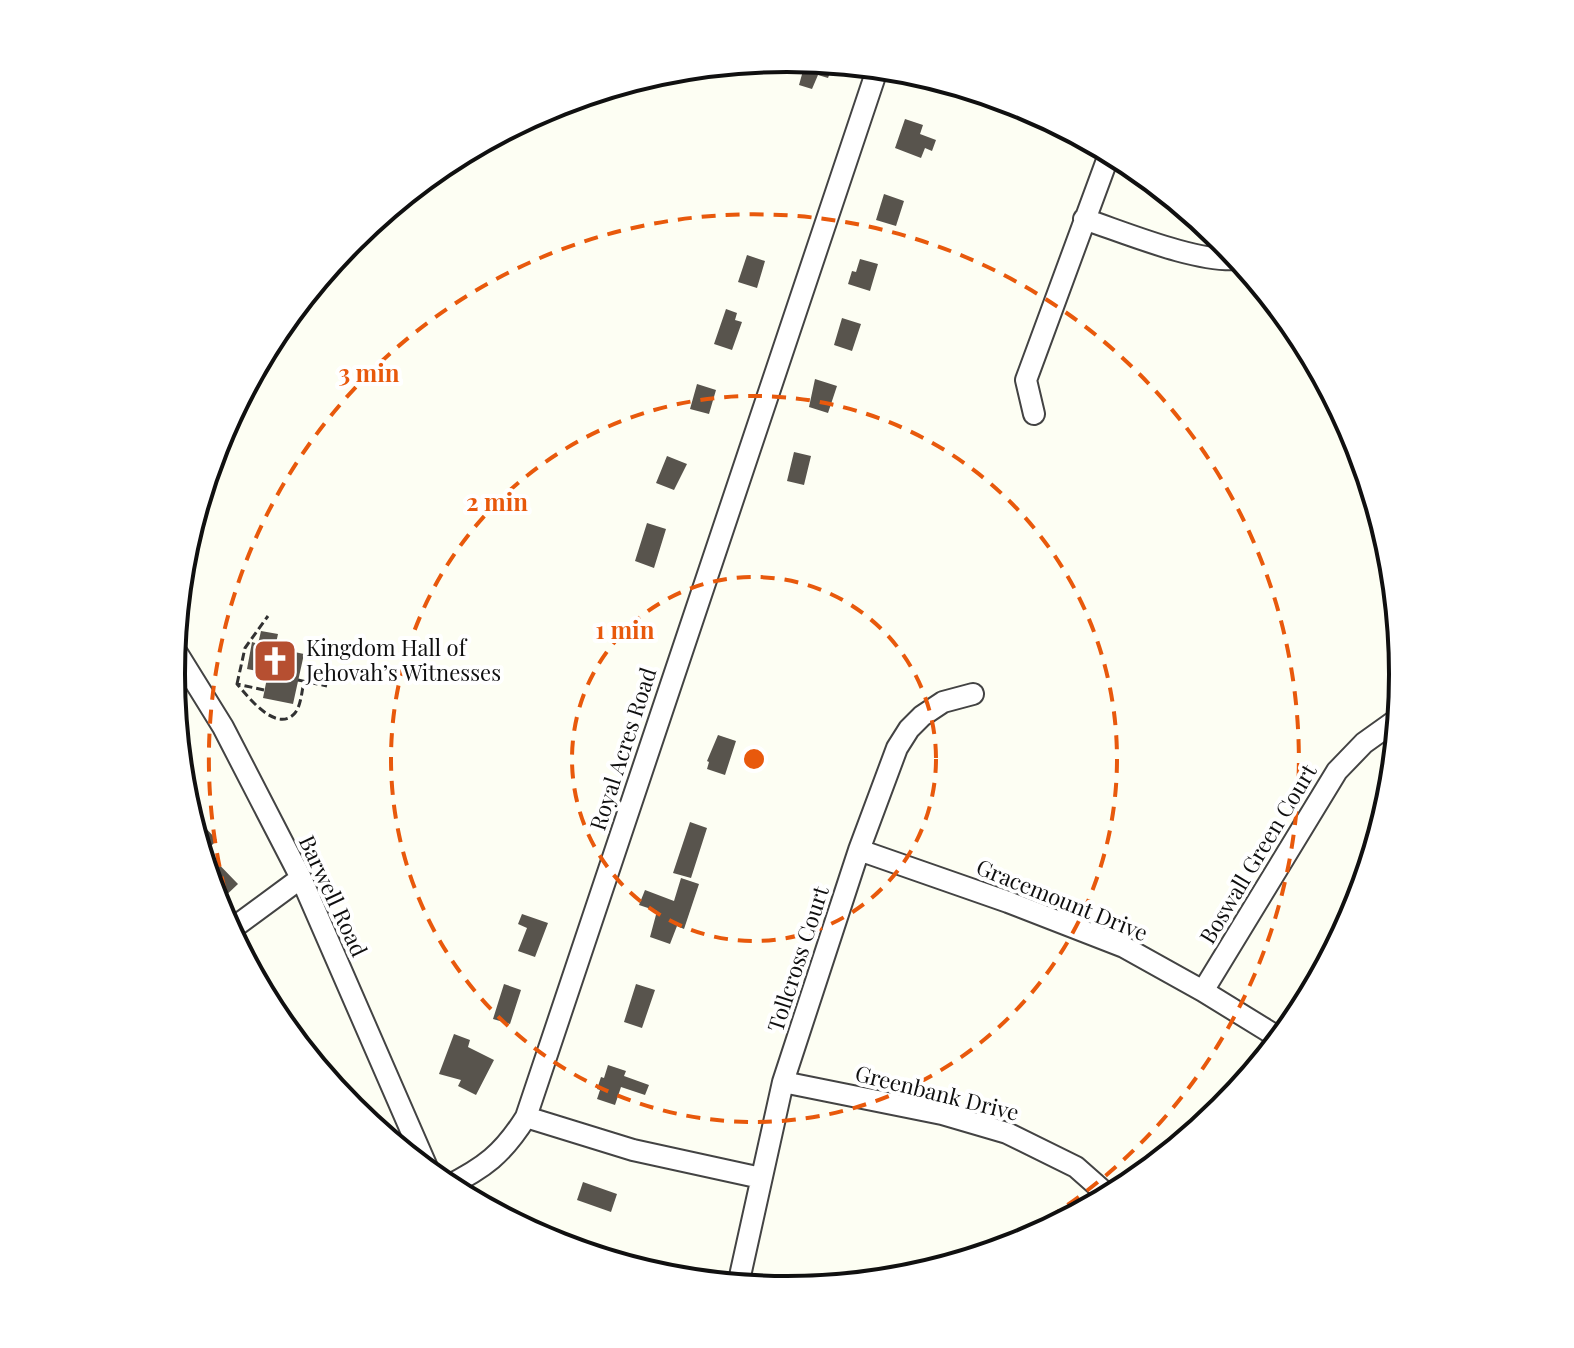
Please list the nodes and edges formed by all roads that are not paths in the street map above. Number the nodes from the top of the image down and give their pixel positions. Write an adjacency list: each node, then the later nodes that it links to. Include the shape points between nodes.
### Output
1 (874, 79): 15 (street, Royal Acres Road)
2 (1105, 164): 3 (street)
3 (1084, 219): 4 (street); 5 (street, via 1026,380)
4 (1223, 259)
5 (1034, 414)
6 (185, 666): 10 (street, Barwell Road)
7 (973, 694): 9 (street, Tollcross Court, via 943,702 909,729)
8 (1387, 727): 12 (street, Boswall Green Court, via 1337,771)
9 (859, 850): 12 (street, Gracemount Drive, via 1124,947); 14 (street, Tollcross Court)
10 (301, 878): 11 (street); 16 (street, Barwell Road)
11 (240, 923)
12 (1203, 991): 13 (street, Gracemount Drive)
13 (1270, 1032)
14 (783, 1082): 17 (street, Tollcross Court); 19 (street, Greenbank Drive, via 942,1114 1007,1133 1076,1167)
15 (526, 1117): 17 (street, via 633,1150); 18 (street, Royal Acres Road, via 491,1161)
16 (420, 1151)
17 (761, 1178): 20 (street, Tollcross Court)
18 (460, 1179)
19 (1100, 1188)
20 (740, 1274)

